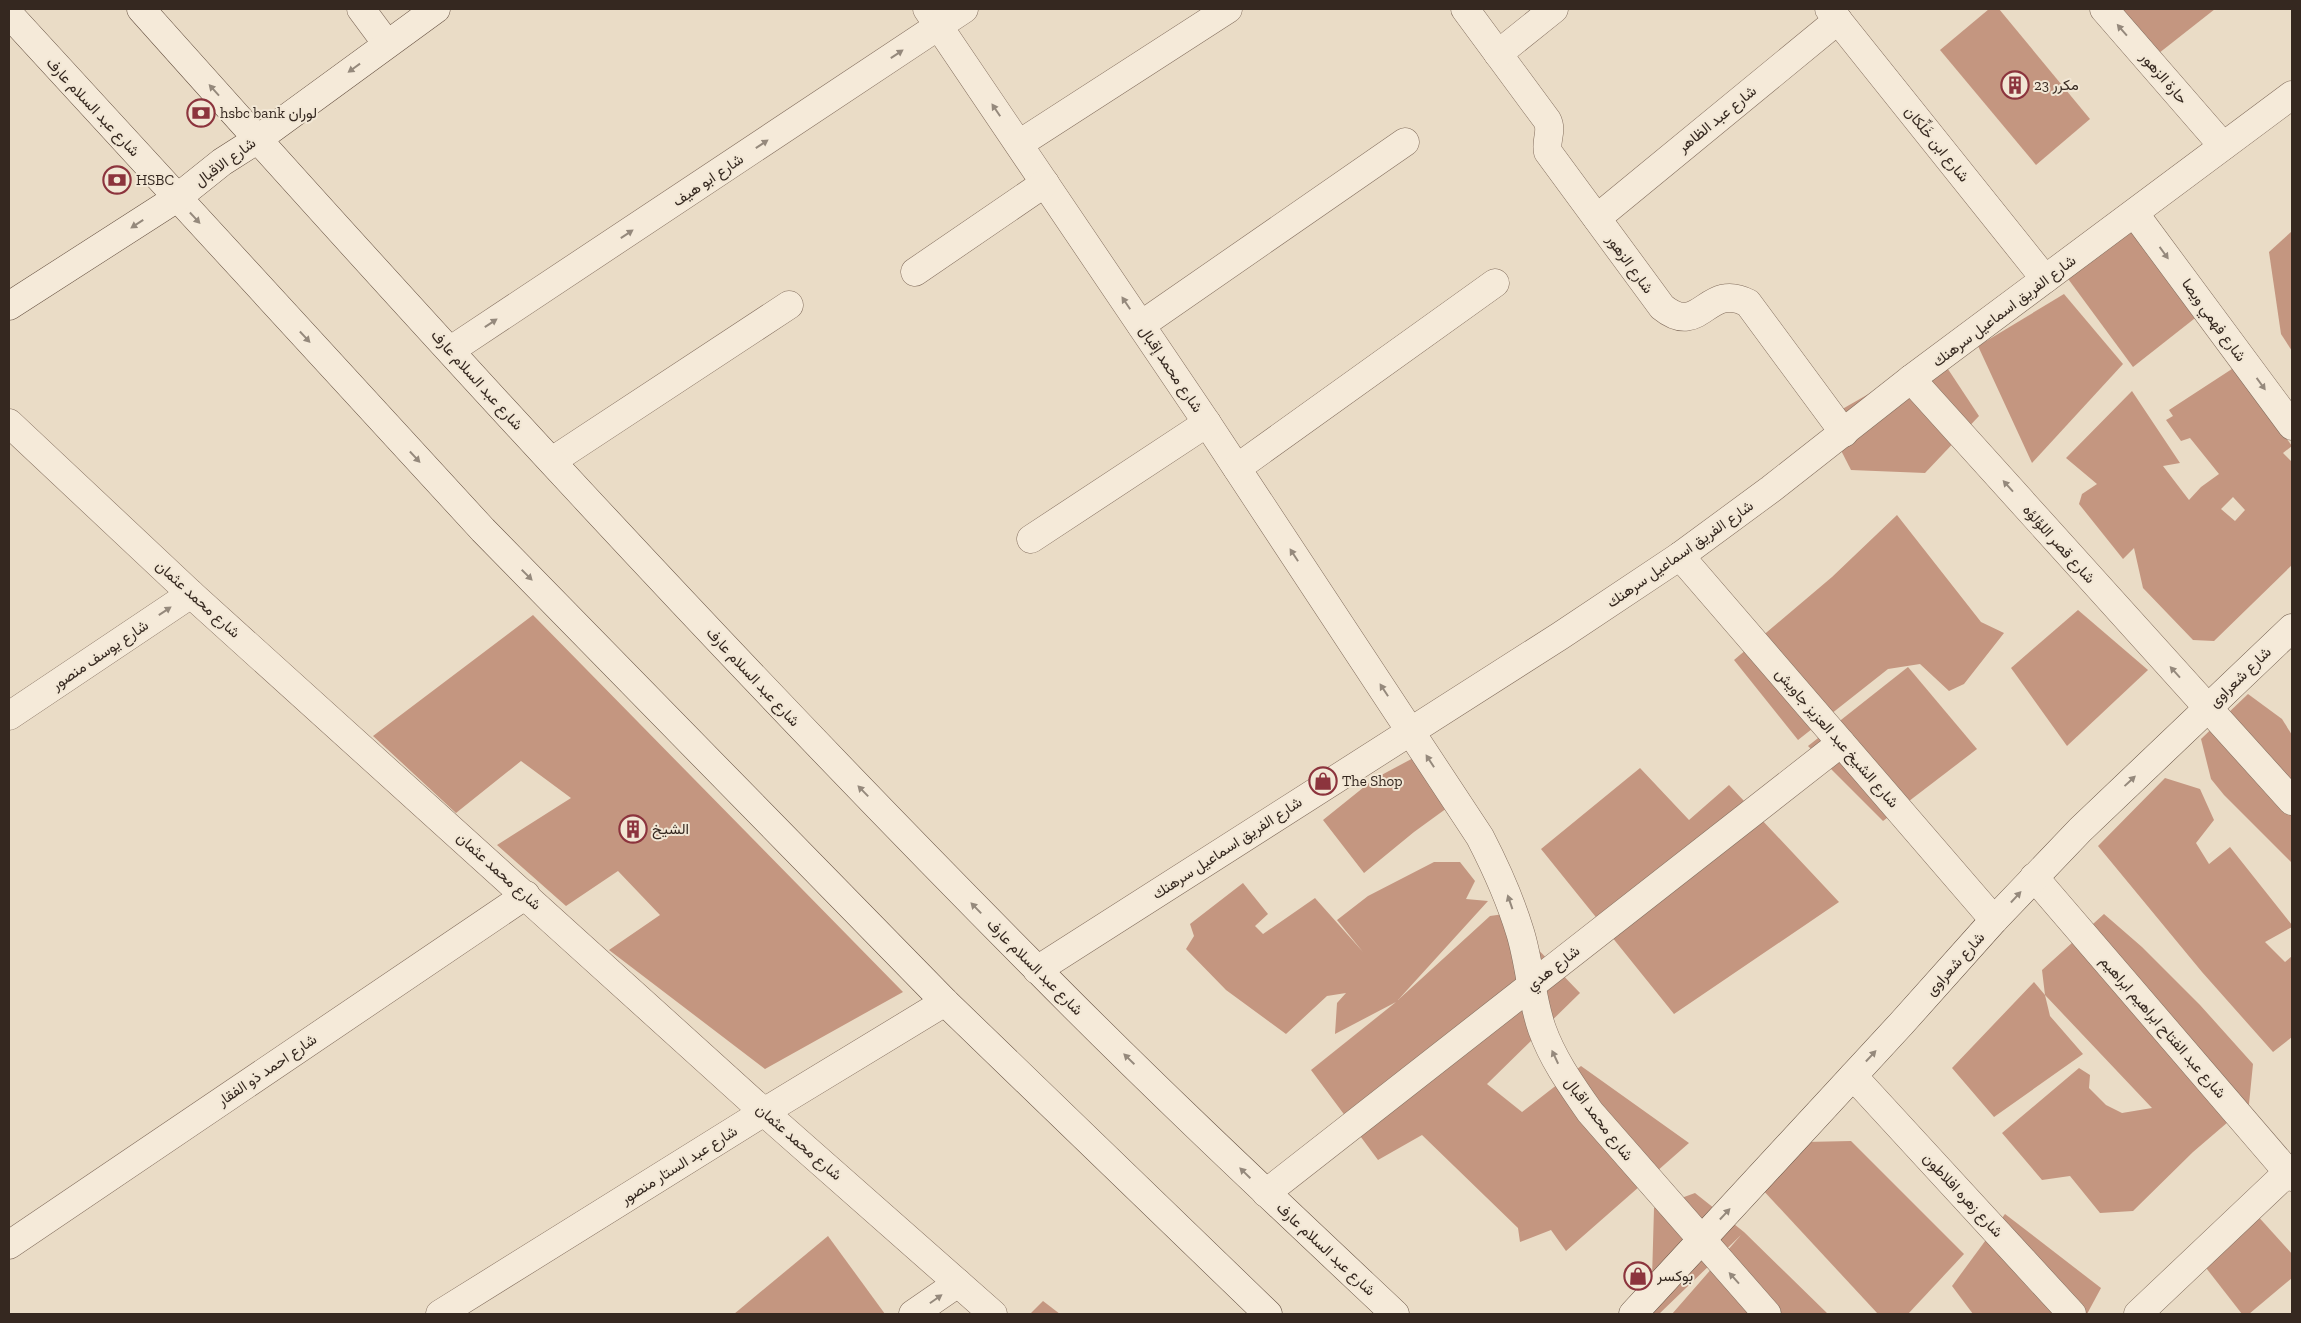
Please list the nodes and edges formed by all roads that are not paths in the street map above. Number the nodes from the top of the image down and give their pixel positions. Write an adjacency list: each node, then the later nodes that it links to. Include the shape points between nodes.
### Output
1 (142, 9): 15 (street, شارع عبد السلام عارف, one-way to 1)
2 (361, 9): 12 (street)
3 (436, 9): 12 (street, شارع الاقبال)
4 (964, 9): 11 (street, شارع ابو هيف)
5 (1228, 9): 17 (street)
6 (1466, 9): 13 (street, شارع الزهور)
7 (1554, 9): 13 (street)
8 (2104, 9): 18 (street, حارة الزهور, one-way to 8)
9 (9, 14): 20 (street, شارع عبد السلام عارف)
10 (1833, 14): 22 (street, شارع عبد الظاهر); 24 (street, شارع ابن خَلِّكان)
11 (933, 17): 17 (street, شارع محمد إقبال, one-way to 11); 29 (street, شارع ابو هيف, one-way to 11)
12 (387, 44): 15 (street, شارع الاقبال, one-way to 15)
13 (1498, 54): 22 (street, شارع الزهور, via 1547,120 1550,130 1548,152)
14 (2292, 95): 18 (street, شارع الفريق اسماعيل سرهنك)
15 (258, 139): 20 (street, شارع الاقبال, via 222,162); 29 (street, شارع عبد السلام عارف)
16 (1405, 142): 28 (street)
17 (1019, 144): 19 (street, شارع محمد إقبال)
18 (2223, 146): 21 (street, شارع الفريق اسماعيل سرهنك)
19 (1045, 183): 23 (street); 28 (street, شارع محمد إقبال, one-way to 19)
20 (177, 198): 27 (street, شارع الاقبال, one-way to 27); 51 (street, شارع عبد السلام عارف, one-way to 51, via 483,530)
21 (2135, 214): 24 (street, شارع الفريق اسماعيل سرهنك); 33 (street, شارع فهمي ويصا, one-way to 33)
22 (1597, 218): 34 (street, شارع الزهور, via 1669,313 1688,317 1729,296 1748,303)
23 (915, 272)
24 (2046, 279): 30 (street, شارع الفريق اسماعيل سرهنك)
25 (1495, 283): 36 (street)
26 (789, 305): 35 (street)
27 (9, 306)
28 (1141, 325): 32 (street, شارع محمد إقبال)
29 (451, 350): 35 (street, شارع عبد السلام عارف)
30 (1911, 380): 34 (street, شارع الفريق اسماعيل سرهنك); 41 (street, شارع قصر اللؤلؤه, one-way to 30)
31 (9, 423): 39 (street, شارع محمد عثمان)
32 (1207, 423): 36 (street, شارع محمد إقبال); 37 (street)
33 (2292, 426)
34 (1844, 433): 38 (street, شارع الفريق اسماعيل سرهنك)
35 (552, 461): 49 (street, شارع عبد السلام عارف, one-way to 35, via 797,724)
36 (1237, 468): 43 (street, شارع محمد إقبال, one-way to 36)
37 (1031, 539)
38 (1680, 556): 43 (street, شارع الفريق اسماعيل سرهنك); 44 (street, شارع الشيخ عبد العزيز جاويش)
39 (190, 594): 42 (street, شارع يوسف منصور, one-way to 39); 47 (street, شارع محمد عثمان)
40 (2292, 628): 41 (street, شارع شعراوى)
41 (2208, 708): 45 (street, شارع قصر اللؤلؤه); 46 (street, شارع شعراوى, one-way to 41, via 2106,803)
42 (9, 716)
43 (1411, 731): 49 (street, شارع الفريق اسماعيل سرهنك); 50 (street, شارع محمد اقبال, one-way to 43, via 1521,934 1504,884 1480,837)
44 (1841, 743): 48 (street, شارع الشيخ عبد العزيز جاويش); 50 (street, شارع هدي)
45 (2292, 801)
46 (2034, 877): 48 (street, شارع شعراوى, one-way to 46); 54 (street, شارع عبد الفتاح ابراهيم ابراهيم)
47 (526, 895): 53 (street, شارع محمد عثمان); 57 (street, شارع احمد ذو الفقار)
48 (1994, 920): 52 (street, شارع شعراوى, one-way to 48)
49 (1037, 970): 55 (street, شارع عبد السلام عارف, one-way to 49)
50 (1531, 985): 55 (street, شارع هدي); 56 (street, شارع محمد اقبال, one-way to 50, via 1590,1112 1565,1077 1542,1030)
51 (946, 1002): 53 (street, شارع عبد الستار منصور); 62 (street, شارع عبد السلام عارف)
52 (1853, 1076): 56 (street, شارع شعراوى, one-way to 52); 66 (street, شارع زهره افلاطون)
53 (764, 1112): 58 (street, شارع محمد عثمان); 59 (street, شارع عبد الستار منصور)
54 (2290, 1175): 67 (street)
55 (1266, 1193): 63 (street, شارع عبد السلام عارف)
56 (1700, 1241): 64 (street, شارع شعراوى); 65 (street, شارع محمد اقبال, one-way to 56)
57 (9, 1245)
58 (958, 1283): 60 (street, one-way to 58); 61 (street, شارع محمد عثمان)
59 (440, 1314)
60 (913, 1314)
61 (992, 1314)
62 (1268, 1314)
63 (1395, 1314)
64 (1633, 1314)
65 (1767, 1314)
66 (2072, 1314)
67 (2138, 1314)

